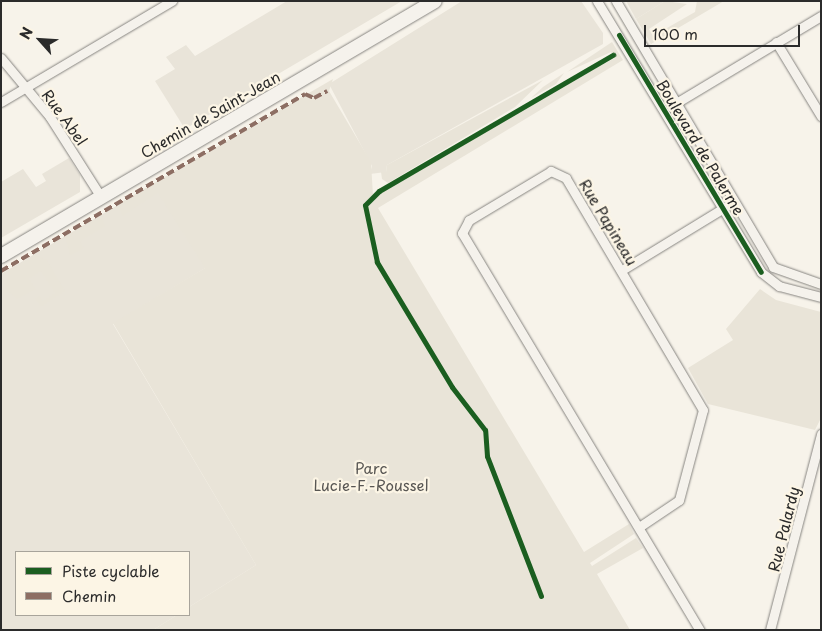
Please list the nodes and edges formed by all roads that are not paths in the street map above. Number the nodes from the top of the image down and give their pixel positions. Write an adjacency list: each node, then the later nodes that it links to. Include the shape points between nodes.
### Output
1 (172, 1): 8 (street)
2 (435, 1): 13 (main road, Chemin de Saint-Jean)
3 (597, 1): 11 (street, Boulevard de Palerme)
4 (616, 1): 10 (street, Boulevard de Palerme)
5 (821, 16): 6 (street)
6 (776, 42): 10 (street); 12 (street)
7 (1, 58): 8 (street, Rue Abel)
8 (26, 88): 9 (street); 13 (street, Rue Abel)
9 (1, 102)
10 (676, 103): 11 (street); 14 (street, Boulevard de Palerme)
11 (664, 110): 15 (street, Boulevard de Palerme)
12 (821, 116)
13 (101, 196): 16 (main road, Chemin de Saint-Jean)
14 (734, 202): 15 (street); 18 (street, Boulevard de Palerme, via 773,267)
15 (723, 209): 17 (street); 19 (street, Boulevard de Palerme, via 768,280)
16 (1, 256)
17 (622, 270): 21 (street, Rue Papineau, via 703,410 679,500); 21 (street, Rue Papineau, via 560,172 547,173 469,220 462,229)
18 (821, 284)
19 (821, 297)
20 (821, 434): 23 (street, Rue Palardy)
21 (639, 527): 22 (street, Rue Papineau)
22 (700, 630)
23 (770, 630)

